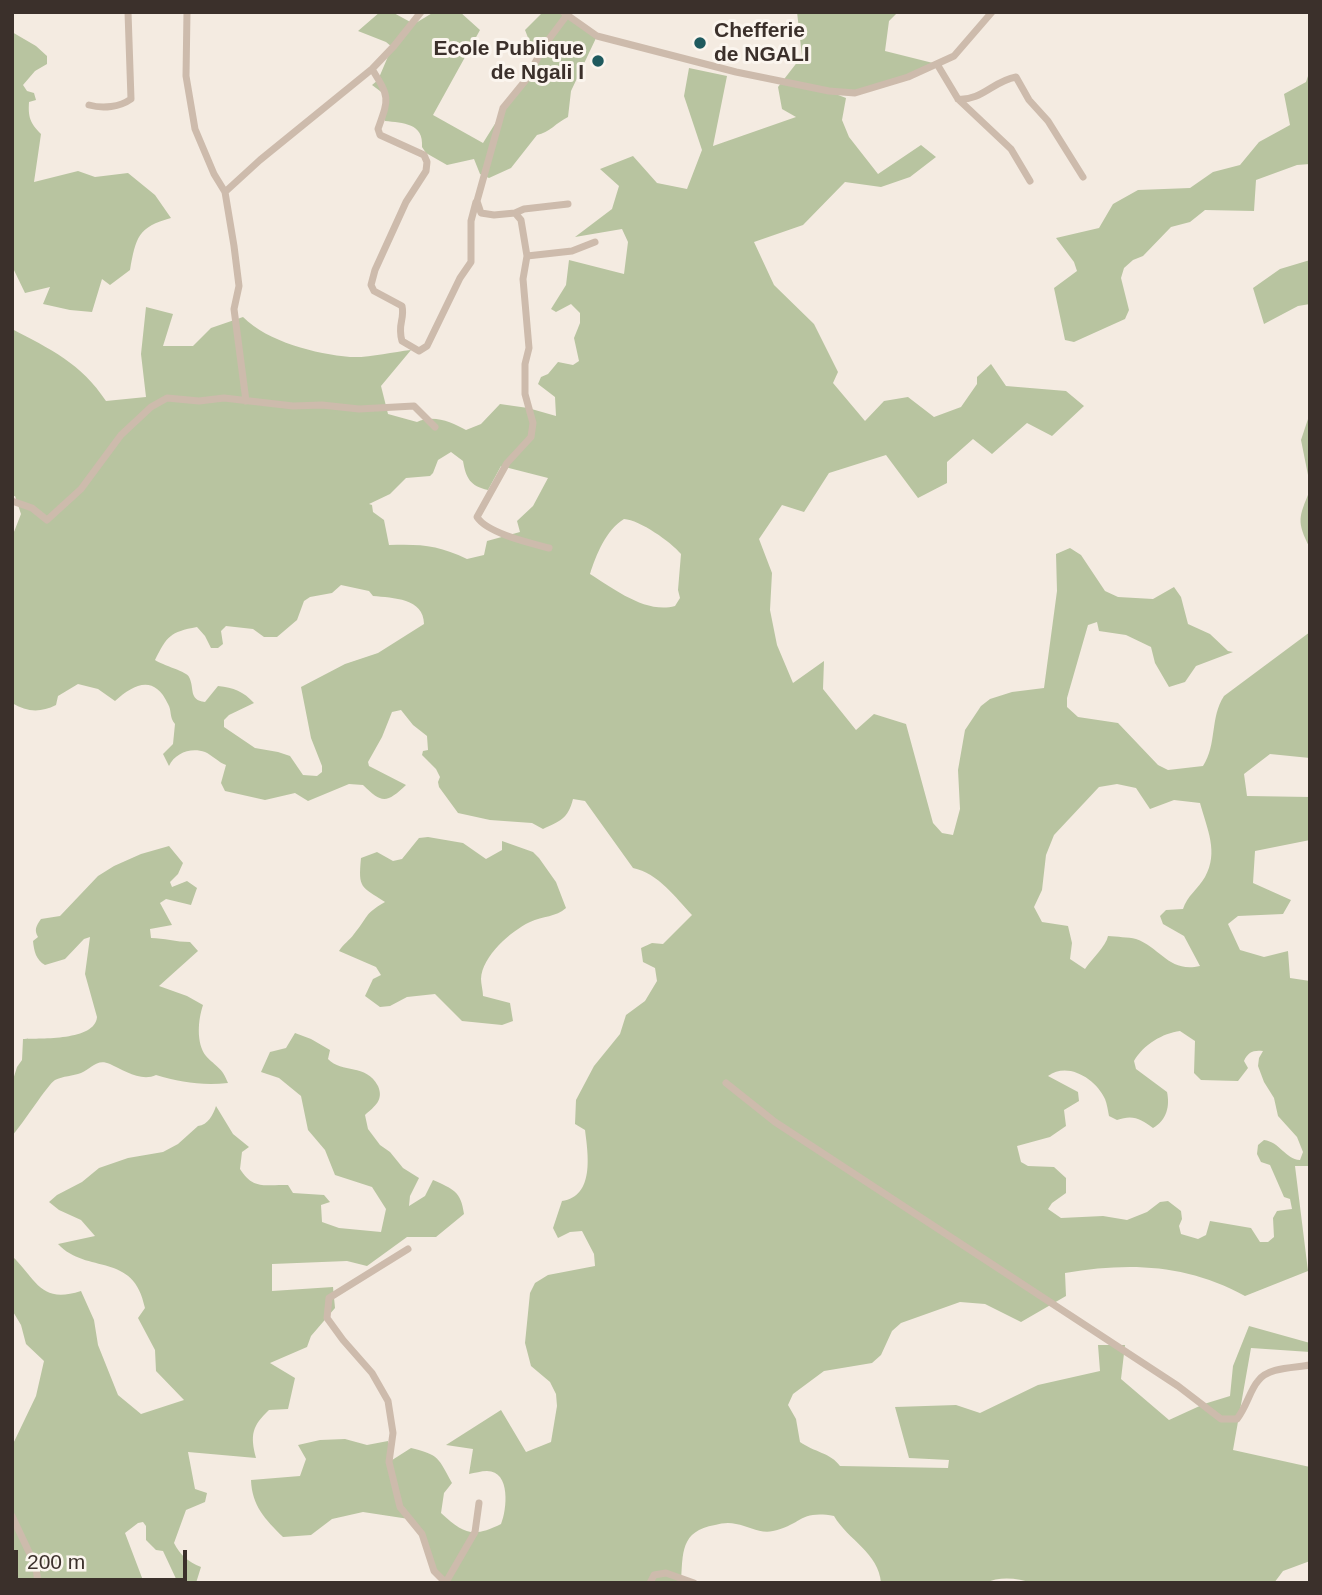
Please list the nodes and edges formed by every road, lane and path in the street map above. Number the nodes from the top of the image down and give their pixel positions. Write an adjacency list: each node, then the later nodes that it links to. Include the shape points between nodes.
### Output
1 (128, 12): 9 (street, via 131,99 99,108)
2 (187, 12): 12 (street, via 186,76 195,129)
3 (421, 12): 7 (street)
4 (992, 12): 6 (street, via 954,55)
5 (565, 14): 6 (street, via 597,36 829,91 855,93 908,78); 13 (street, via 503,108)
6 (937, 64): 8 (street)
7 (372, 69): 12 (street); 13 (street, via 388,102 377,130 380,135 424,155 428,162 374,270 371,285 402,306 398,328 402,341 419,351 427,346 471,261 471,221)
8 (958, 99): 10 (street, via 971,100 1016,77); 11 (street, via 1011,149)
9 (89, 105)
10 (1083, 177)
11 (1030, 181)
12 (225, 192): 18 (street, via 239,286 234,309)
13 (477, 201): 15 (street, via 481,213)
14 (568, 204): 15 (street)
15 (515, 213): 17 (street, via 521,220)
16 (595, 242): 17 (street, via 572,251)
17 (527, 257): 21 (street, via 523,279 529,348 525,394 533,423 531,437 507,463 477,517 519,540)
18 (246, 401): 19 (street, via 359,409 414,406); 20 (street, via 167,398 121,435 81,489 47,520 32,508)
19 (435, 427)
20 (12, 502)
21 (549, 548)
22 (726, 1083): 24 (street, via 775,1122 1221,1419 1237,1419 1258,1380 1271,1371)
23 (408, 1249): 27 (street, via 329,1298 327,1318 372,1373 388,1401 393,1433 389,1462 400,1507 422,1534 434,1571)
24 (1310, 1365)
25 (479, 1503): 27 (street, via 475,1532)
26 (12, 1516): 28 (street, via 36,1567)
27 (446, 1582)
28 (38, 1583)
29 (650, 1583): 30 (street, via 654,1575 666,1573)
30 (694, 1583)

